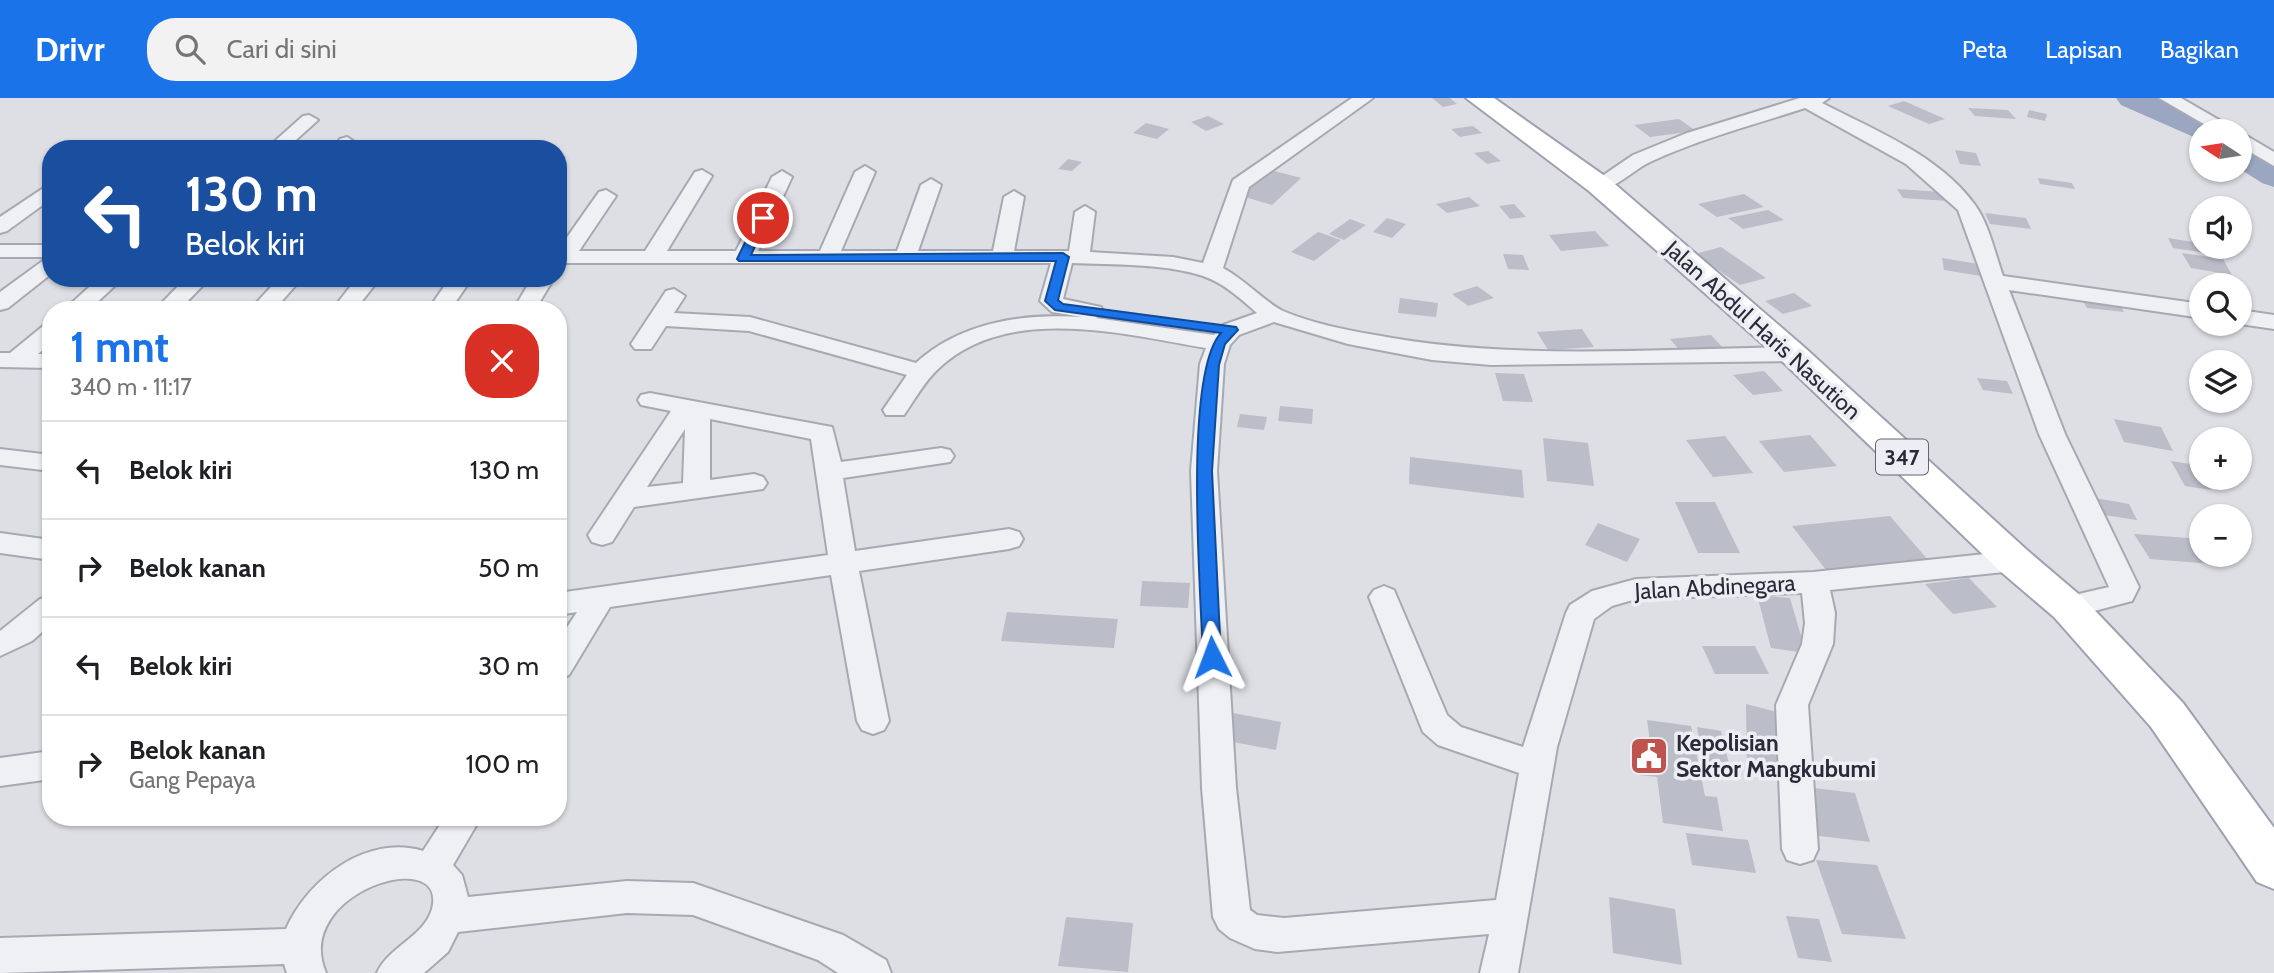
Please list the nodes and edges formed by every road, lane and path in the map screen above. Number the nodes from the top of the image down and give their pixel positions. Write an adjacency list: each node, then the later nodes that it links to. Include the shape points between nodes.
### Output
1 (1364, 98): 31 (street, via 1240,184)
2 (1478, 98): 13 (main road, Jalan Abdul Haris Nasution / 347)
3 (2168, 98): 5 (street)
4 (1813, 99): 13 (street, via 1694,137 1640,159); 32 (street, via 1950,187 1966,208)
5 (2207, 119)
6 (309, 120): 7 (street)
7 (286, 140)
8 (2252, 146): 9 (street)
9 (2274, 160)
10 (865, 172): 27 (street)
11 (702, 176): 24 (street)
12 (782, 177): 29 (street)
13 (1599, 184): 51 (main road, Jalan Abdul Haris Nasution / 347)
14 (931, 185): 28 (street)
15 (42, 196): 19 (street)
16 (606, 196): 20 (street)
17 (1014, 197): 25 (street)
18 (1085, 212): 26 (street)
19 (0, 227)
20 (567, 249)
21 (0, 251): 22 (street)
22 (42, 251)
23 (567, 257): 24 (street)
24 (652, 257): 29 (street)
25 (1002, 257): 26 (street); 28 (street)
26 (1071, 257): 31 (street, via 1173,263); 49 (street, via 1051,301 1060,307)
27 (827, 258): 28 (street); 29 (street)
28 (905, 258)
29 (743, 259)
30 (42, 270): 42 (street)
31 (1211, 271): 44 (street, via 1236,284)
32 (1995, 281): 43 (street); 75 (street, via 2052,434 2124,587 2122,594)
33 (102, 287): 38 (street)
34 (190, 287): 39 (street)
35 (283, 287): 40 (street)
36 (362, 287): 41 (street)
37 (674, 296): 45 (street)
38 (85, 301)
39 (176, 301)
40 (270, 301)
41 (351, 301)
42 (0, 303)
43 (2189, 309)
44 (1273, 316): 49 (street); 51 (street, via 1348,337 1432,353 1491,358)
45 (658, 319): 50 (street); 54 (street, via 750,324)
46 (2252, 319): 47 (street)
47 (2274, 322)
48 (42, 337): 52 (street)
49 (1225, 337): 54 (street, via 1077,324 999,327 954,344); 87 (street, via 1212,365 1204,471 1219,788 1232,917 1240,927 1260,934 1284,935)
50 (643, 344)
51 (1793, 354): 69 (main road, Jalan Abdul Haris Nasution / 347)
52 (8, 360): 53 (street)
53 (42, 361)
54 (923, 372): 57 (street)
55 (650, 400): 56 (street)
56 (692, 410): 61 (street, via 822,433); 63 (street); 64 (street)
57 (895, 410)
58 (941, 456): 61 (street)
59 (0, 457): 60 (street)
60 (42, 462)
61 (829, 472): 70 (street)
62 (754, 483): 63 (street)
63 (696, 490): 64 (street)
64 (626, 499): 65 (street)
65 (602, 535)
66 (1009, 539): 70 (street)
67 (0, 543): 68 (street)
68 (42, 549)
69 (2014, 561): 71 (street, Jalan Abdinegara); 75 (main road, Jalan Abdul Haris Nasution / 347)
70 (843, 563): 72 (street); 79 (street)
71 (1813, 582): 80 (street, Jalan Abdinegara, via 1636,589 1587,606 1556,692); 84 (street, via 1821,626 1792,705)
72 (603, 596): 74 (street); 78 (street)
73 (1384, 597): 80 (street, via 1434,723 1450,736)
74 (567, 602)
75 (2068, 607): 86 (main road, Jalan Abdul Haris Nasution / 347, via 2167,715)
76 (42, 615): 77 (street)
77 (0, 645)
78 (567, 653)
79 (873, 721)
80 (1537, 765): 87 (street, Jalan Abdinegara)
81 (42, 766): 82 (street)
82 (0, 772)
83 (458, 826): 85 (street)
84 (1800, 849)
85 (433, 866): 88 (street, via 446,878 452,895); 90 (street, via 390,862 353,877 321,902 306,924)
86 (2274, 867)
87 (1512, 915): 93 (street, Jalan Abdinegara)
88 (449, 916): 91 (street, via 438,937); 92 (street, via 627,897 694,899 830,947)
89 (0, 956): 90 (street)
90 (303, 959)
91 (396, 973)
92 (872, 973)
93 (1499, 973)

